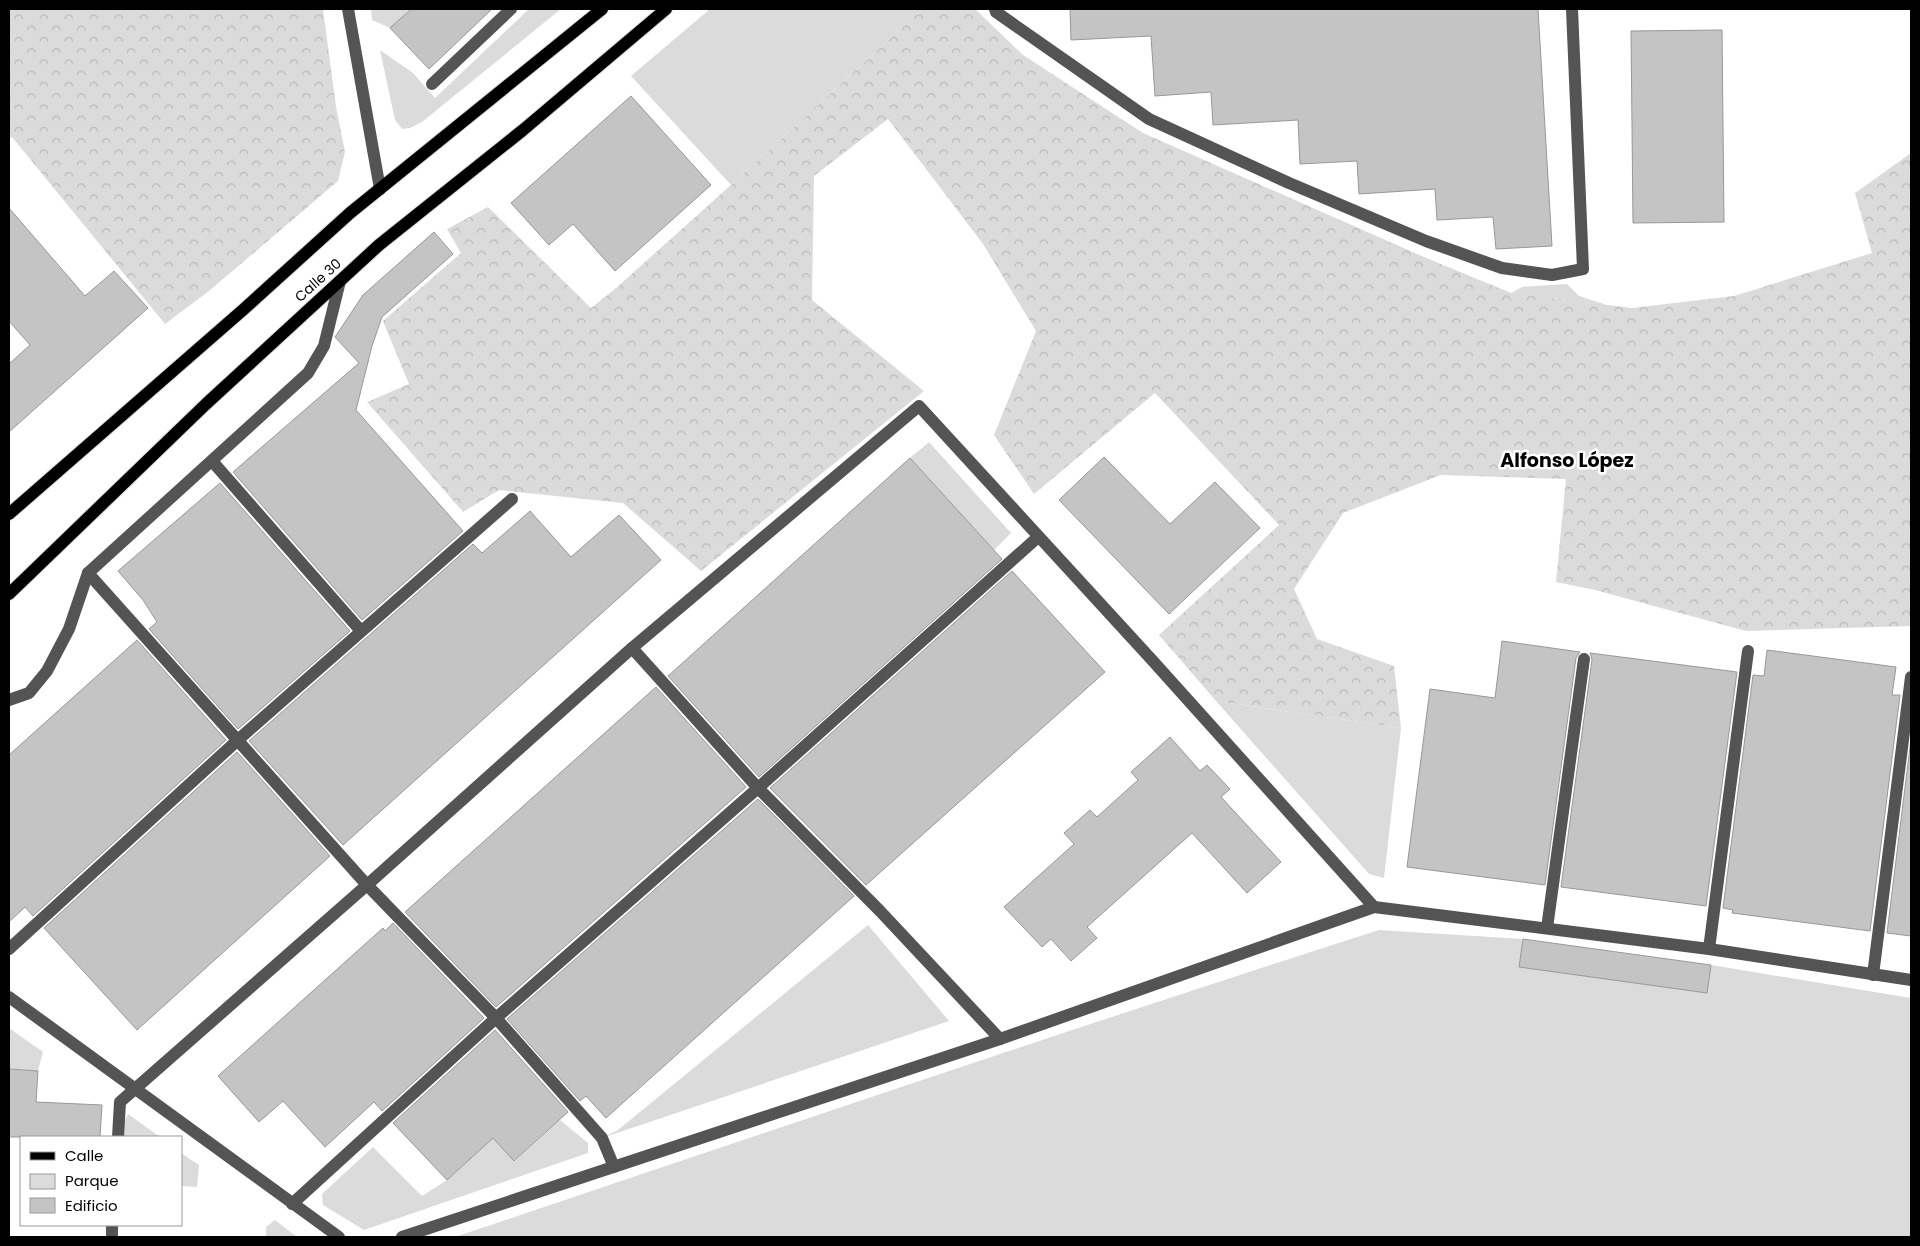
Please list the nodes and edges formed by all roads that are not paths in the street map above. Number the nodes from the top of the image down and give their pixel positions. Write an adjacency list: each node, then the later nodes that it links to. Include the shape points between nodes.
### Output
1 (348, 9): 8 (street)
2 (511, 9): 7 (street)
3 (602, 9): 8 (main road, Calle 30)
4 (666, 9): 9 (main road, Calle 30, via 523,130 379,245)
5 (995, 9): 6 (street, via 1149,119 1426,241 1502,268 1552,275 1583,269)
6 (1572, 9)
7 (432, 84)
8 (380, 189): 12 (main road, Calle 30)
9 (340, 281): 10 (street, via 324,346 308,373); 15 (main road, Calle 30, via 206,404)
10 (212, 461): 14 (street); 16 (street)
11 (512, 499): 16 (street)
12 (9, 514)
13 (1038, 537): 17 (street, via 919,406); 23 (street); 25 (street)
14 (88, 573): 21 (street, via 69,629 47,671 30,693); 22 (street)
15 (9, 594)
16 (361, 632): 22 (street)
17 (632, 648): 23 (street); 24 (street)
18 (1748, 651): 28 (street)
19 (1584, 659): 26 (street)
20 (1911, 677): 29 (street)
21 (9, 700)
22 (239, 739): 24 (street); 27 (street)
23 (758, 788): 32 (street); 33 (street)
24 (367, 885): 32 (street); 34 (street)
25 (1374, 907): 26 (street); 33 (street)
26 (1547, 928): 28 (street)
27 (9, 949)
28 (1710, 949): 29 (street)
29 (1872, 975): 30 (street)
30 (1911, 980)
31 (9, 997): 34 (street)
32 (496, 1018): 36 (street, via 602,1138); 37 (street)
33 (1000, 1038): 36 (street)
34 (135, 1088): 35 (street, via 120,1102); 37 (street)
35 (118, 1136)
36 (614, 1167): 39 (street)
37 (292, 1204): 38 (street)
38 (338, 1237)
39 (402, 1237)

